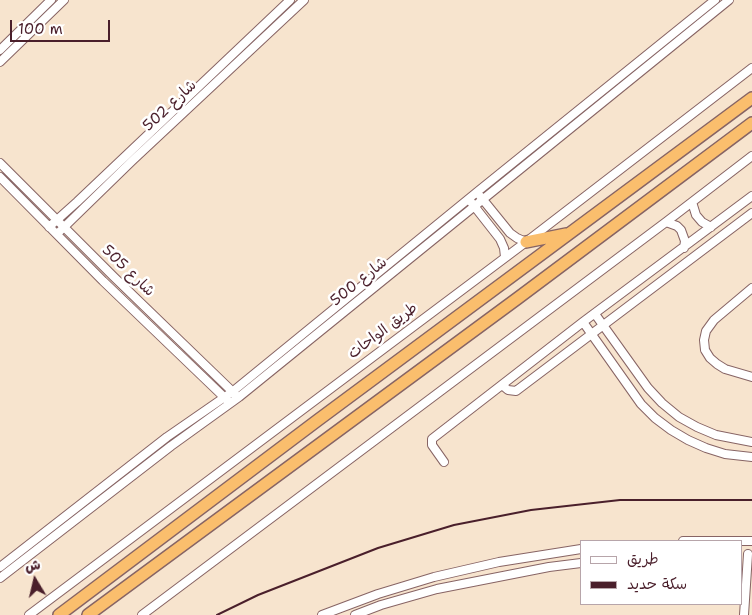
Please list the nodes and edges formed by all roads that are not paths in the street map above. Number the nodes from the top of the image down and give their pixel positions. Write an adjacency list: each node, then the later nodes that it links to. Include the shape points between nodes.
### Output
1 (52, 0): 10 (street)
2 (64, 0): 11 (street)
3 (304, 0): 7 (street, شارع 502)
4 (715, 0): 8 (street, شارع 500)
5 (729, 0): 9 (street, شارع 500)
6 (287, 3): 7 (street); 29 (street, شارع 502)
7 (291, 12): 33 (street, شارع 502)
8 (688, 22): 9 (street); 14 (street, شارع 500)
9 (693, 29): 15 (street, شارع 500)
10 (0, 50)
11 (0, 62)
12 (752, 68): 38 (street, طريق الواحات)
13 (752, 98): 34 (highway)
14 (588, 102): 15 (street); 17 (street, شارع 500)
15 (594, 109): 18 (street, شارع 500)
16 (752, 123): 60 (highway)
17 (549, 134): 18 (street); 22 (street, شارع 500)
18 (555, 141): 25 (street, شارع 500)
19 (752, 156): 26 (street)
20 (0, 163): 29 (street, شارع 505)
21 (0, 177): 32 (street, شارع 505)
22 (477, 192): 24 (street, شارع 500); 25 (street)
23 (752, 196): 31 (street)
24 (469, 199): 27 (street); 36 (street, شارع 500)
25 (483, 200): 27 (street, شارع 500); 38 (street, via 510,233)
26 (692, 202): 30 (street); 31 (street, via 696,215)
27 (474, 206): 37 (street, شارع 500); 40 (street, via 500,239)
28 (752, 213): 44 (street)
29 (56, 220): 32 (street, شارع 502); 33 (street, شارع 505)
30 (666, 222): 39 (street, via 681,230); 61 (street)
31 (711, 226): 39 (street)
32 (49, 227): 35 (street, شارع 505)
33 (64, 227): 35 (street, شارع 502); 48 (street, شارع 505)
34 (571, 233): 38 (highway); 59 (highway)
35 (57, 234): 49 (street, شارع 505)
36 (426, 235): 37 (street); 48 (street, شارع 500)
37 (431, 242): 48 (street, شارع 500)
38 (526, 242): 40 (street, طريق الواحات)
39 (684, 248): 42 (street)
40 (505, 257): 58 (street, طريق الواحات)
41 (752, 288): 46 (street, via 714,320 704,340 705,350 717,364)
42 (595, 314): 43 (street); 44 (street)
43 (583, 322): 45 (street); 47 (street)
44 (603, 324): 45 (street); 50 (street, via 662,404 697,427 716,435)
45 (591, 333): 47 (street, via 516,391); 51 (street, via 641,404 655,418 706,448)
46 (752, 377)
47 (502, 385): 52 (street, via 432,439 432,445)
48 (236, 395): 49 (street, شارع 500)
49 (228, 401): 56 (street, شارع 500, via 167,437); 57 (street, شارع 500)
50 (752, 442)
51 (752, 457)
52 (444, 462)
53 (580, 549): 62 (street, via 499,562 434,577)
54 (747, 554): 66 (street)
55 (580, 563): 63 (street, via 437,589)
56 (0, 567)
57 (0, 578)
58 (29, 615)
59 (59, 615)
60 (88, 615)
61 (142, 615)
62 (322, 615)
63 (355, 615)
64 (735, 615): 65 (street)
65 (740, 615)
66 (744, 615)

